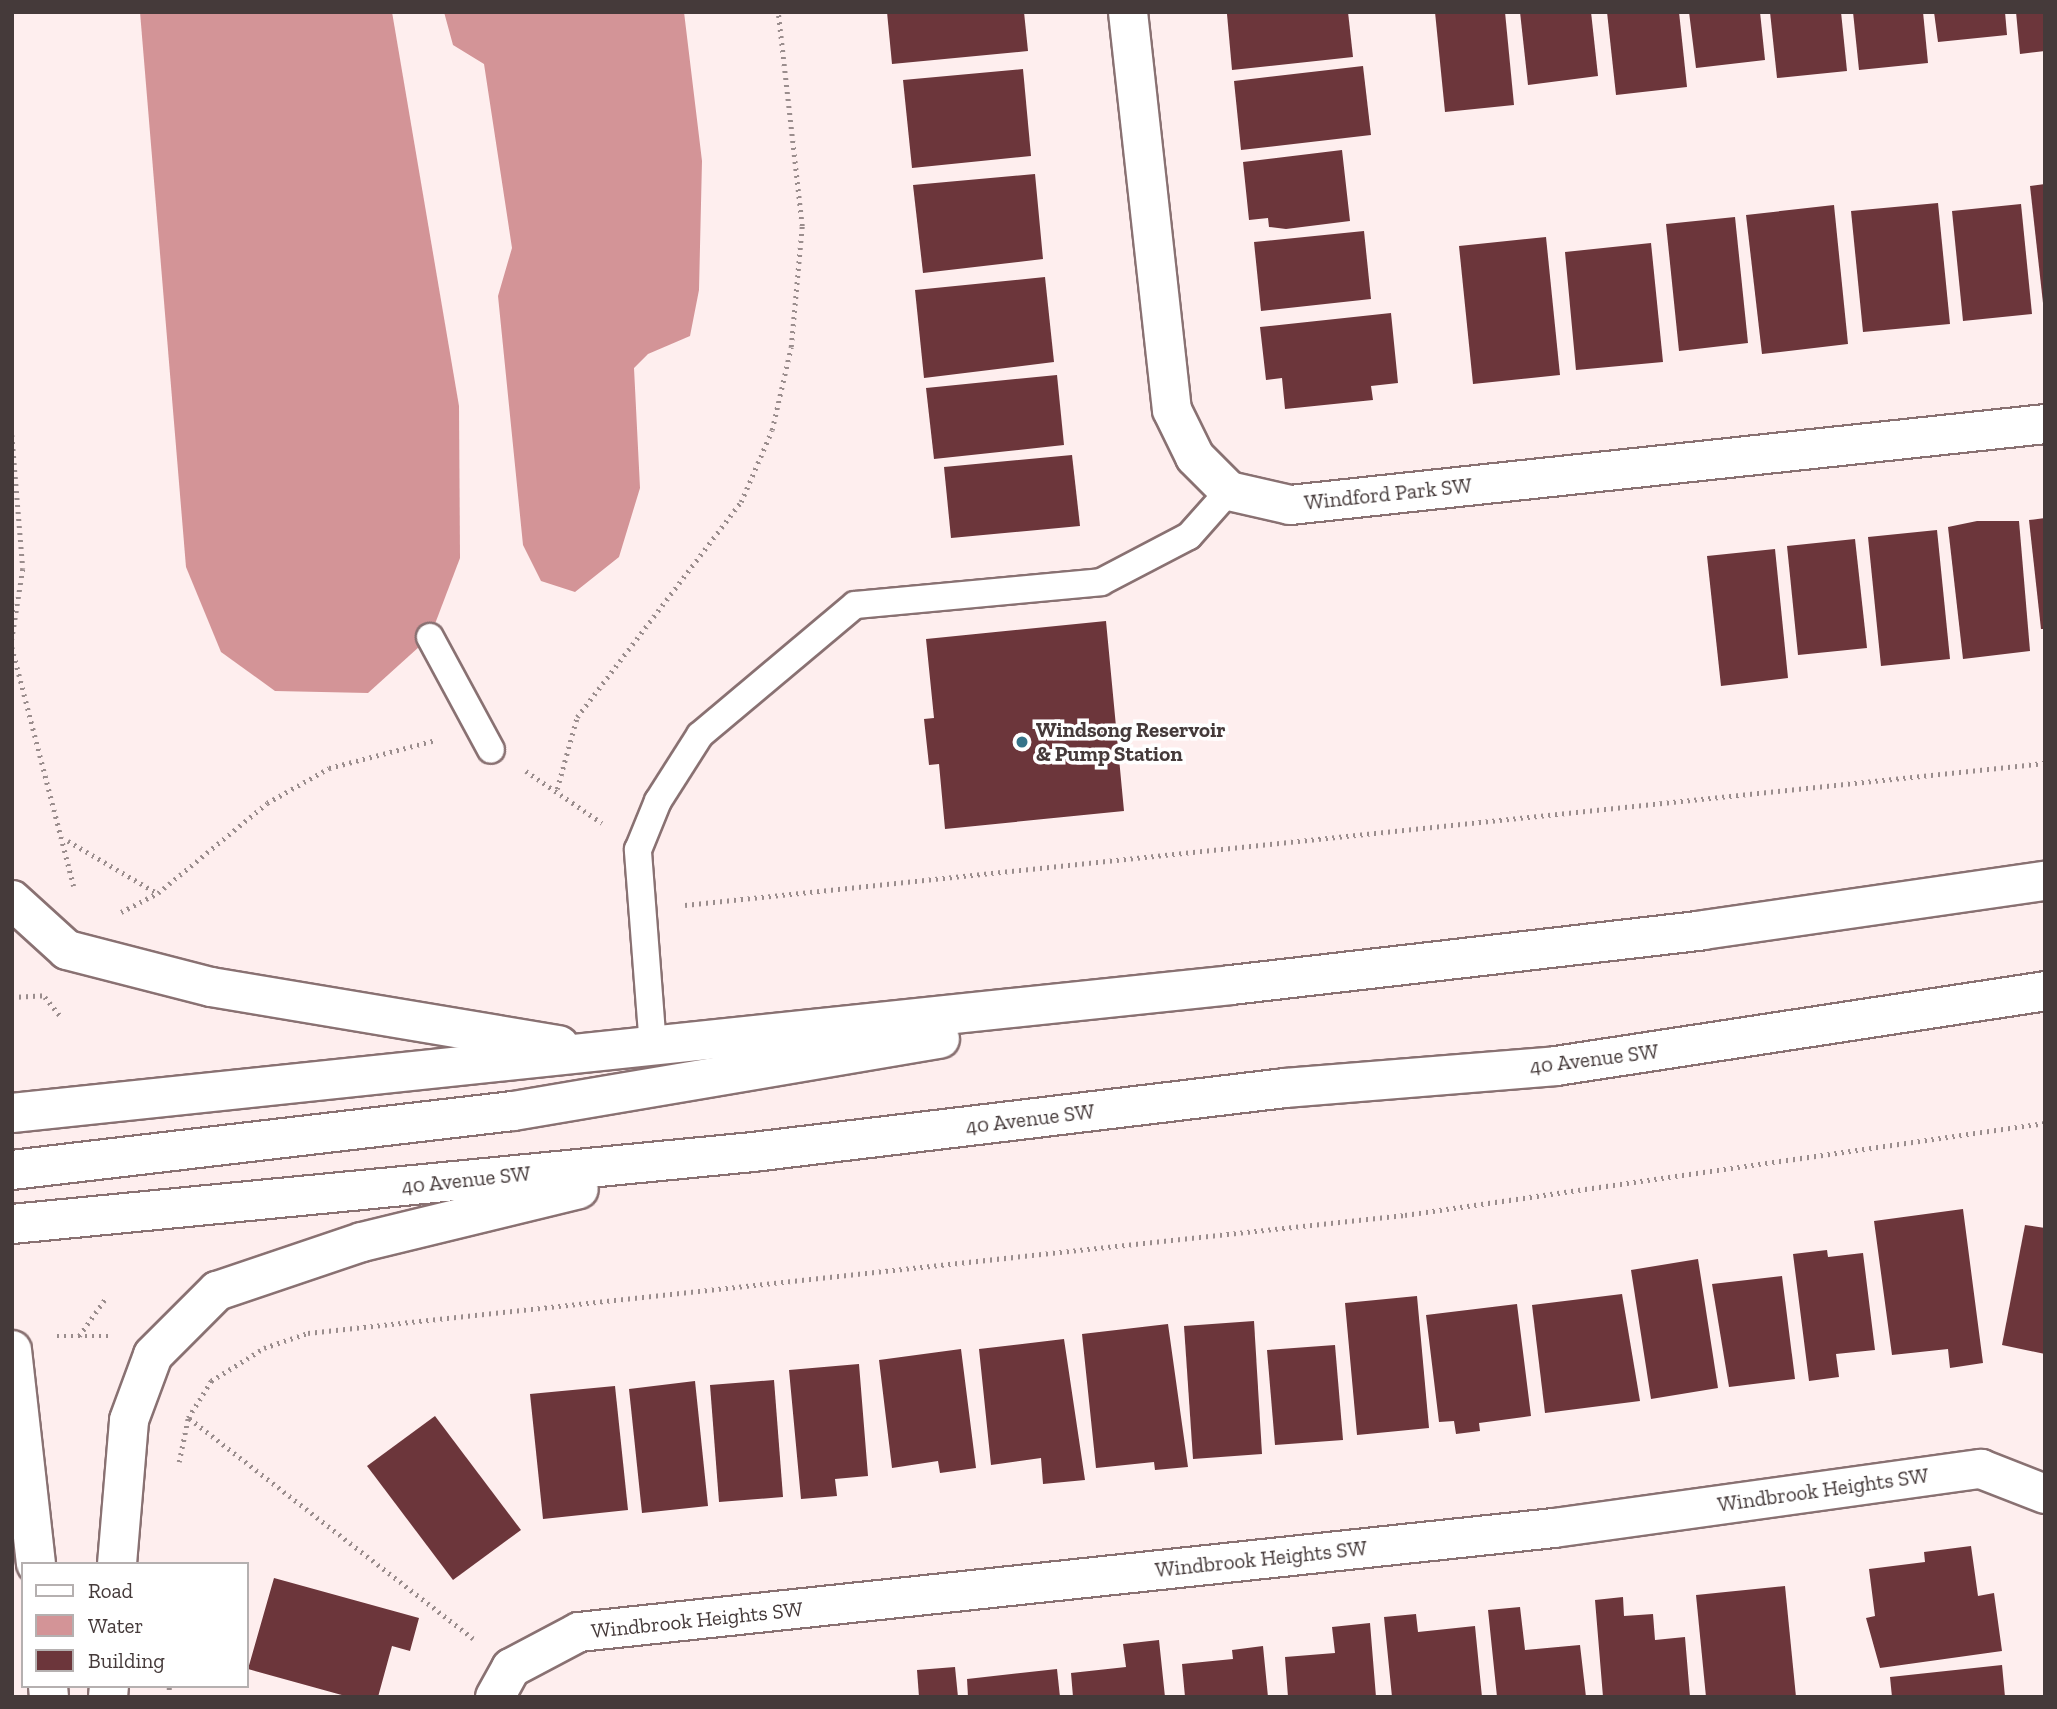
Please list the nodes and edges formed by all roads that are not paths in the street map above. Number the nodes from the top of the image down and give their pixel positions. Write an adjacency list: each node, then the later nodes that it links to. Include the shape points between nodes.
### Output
1 (1128, 12): 3 (main road, via 1172,410 1195,457)
2 (2045, 424): 3 (main road, Windford Park SW, via 1290,505)
3 (1229, 491): 10 (lane, via 1189,536 1101,582 855,605 700,735 657,800 638,850)
4 (430, 637): 5 (lane)
5 (491, 750)
6 (2045, 881): 8 (main road, via 1703,930)
7 (12, 900): 11 (main road, via 67,950 198,984)
8 (1231, 985): 10 (main road); 14 (main road, via 513,1111)
9 (2045, 991): 13 (main road, 40 Avenue SW, via 1556,1066 1285,1088)
10 (653, 1047): 11 (main road)
11 (606, 1053): 12 (main road)
12 (12, 1113)
13 (753, 1152): 15 (main road, 40 Avenue SW); 19 (main road, via 362,1242 217,1291 153,1355 129,1420)
14 (12, 1170)
15 (12, 1224)
16 (12, 1350): 18 (main road)
17 (2045, 1494): 20 (main road, Windbrook Heights SW, via 1981,1469 1554,1528 579,1632)
18 (36, 1562)
19 (117, 1562)
20 (503, 1682)

